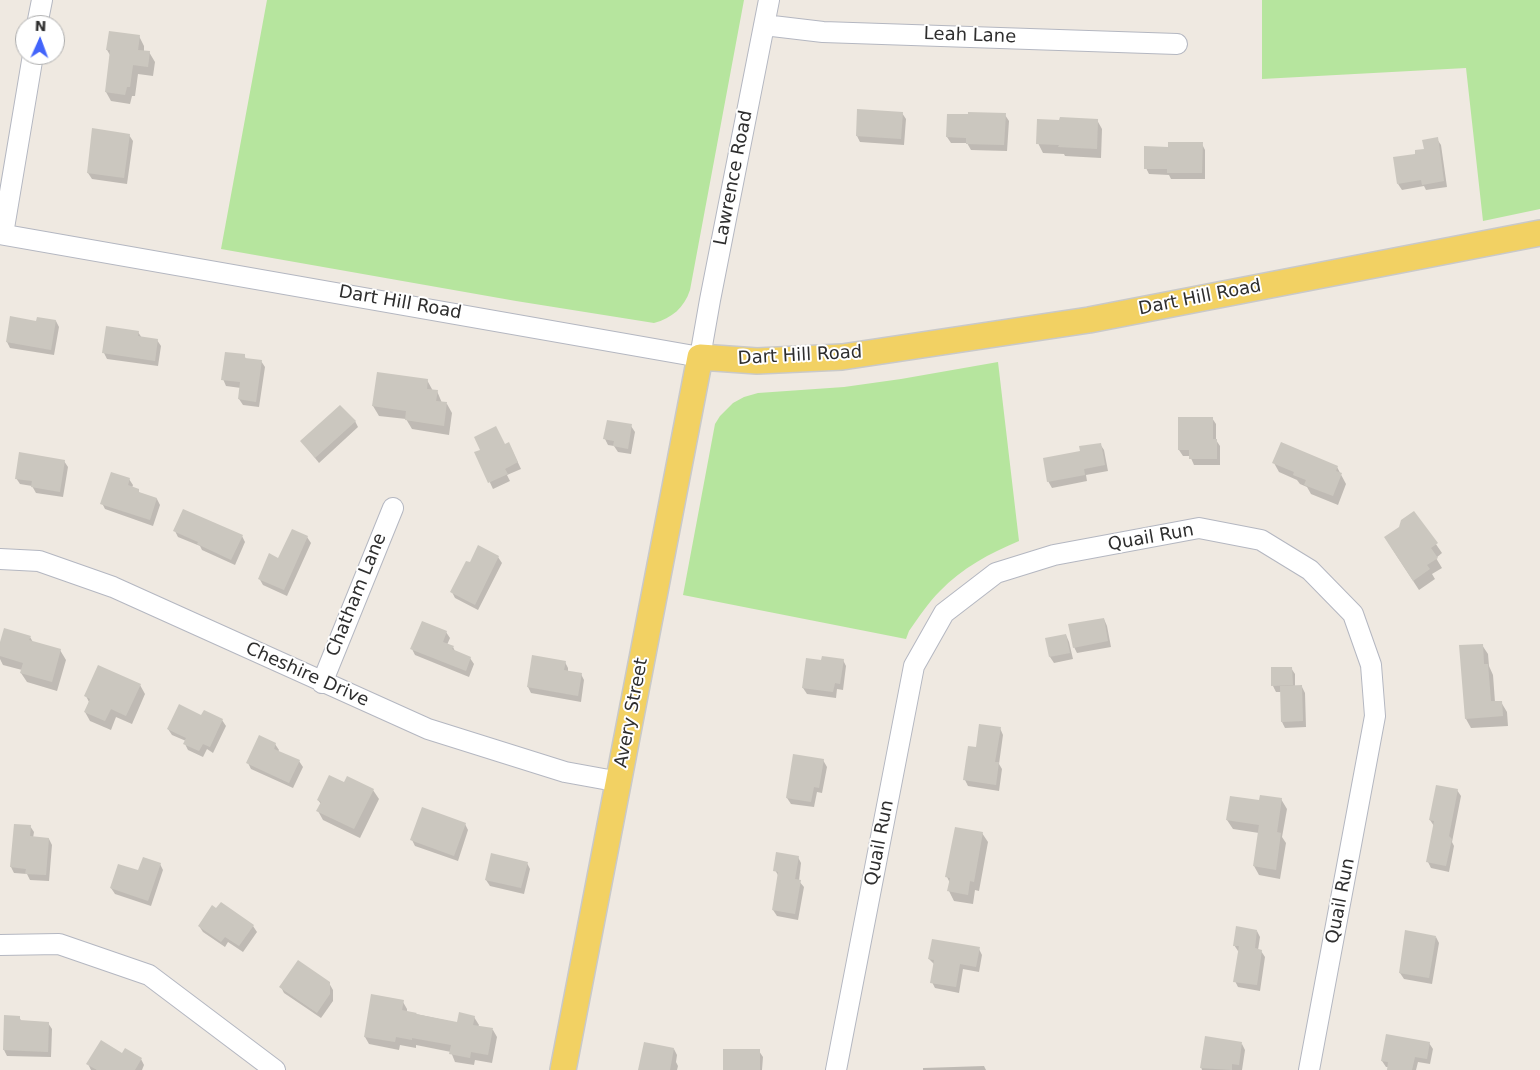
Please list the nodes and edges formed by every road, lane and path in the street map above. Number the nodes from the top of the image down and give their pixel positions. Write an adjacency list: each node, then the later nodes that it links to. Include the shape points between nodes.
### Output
1 (42, 0): 3 (street)
2 (770, 0): 4 (street, Lawrence Road)
3 (40, 15)
4 (764, 25): 5 (street, Leah Lane, via 823,32); 9 (street, Lawrence Road)
5 (1177, 44)
6 (31, 65): 7 (street)
7 (2, 234): 9 (street, Dart Hill Road)
8 (1540, 234): 9 (main road, Dart Hill Road, via 1088,320 842,357 757,361)
9 (700, 357): 13 (main road, Avery Street)
10 (393, 508): 12 (street, Chatham Lane)
11 (0, 559): 12 (street, Cheshire Drive, via 39,560 113,587)
12 (322, 683): 13 (street, Cheshire Drive, via 428,729 565,772)
13 (620, 782): 16 (main road, Avery Street)
14 (0, 945): 15 (street, via 60,944 149,975)
15 (274, 1070)
16 (563, 1070)
17 (836, 1070): 18 (street, Quail Run, via 914,666 944,614 996,573 1054,555 1199,528 1261,540 1310,570 1353,614 1371,665 1376,716)
18 (1309, 1070)

